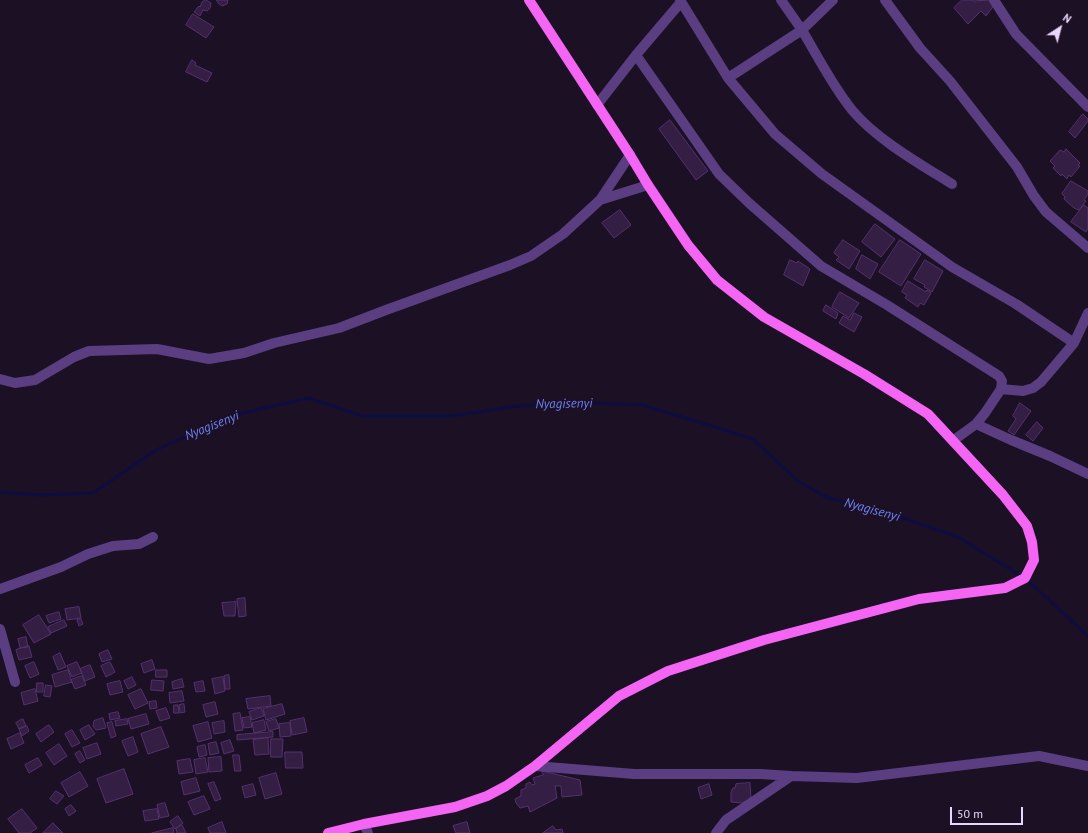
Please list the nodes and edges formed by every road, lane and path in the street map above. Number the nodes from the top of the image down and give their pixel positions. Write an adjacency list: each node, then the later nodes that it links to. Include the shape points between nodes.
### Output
1 (529, 0): 10 (main road)
2 (781, 0): 7 (street)
3 (833, 0): 7 (street)
4 (885, 0): 16 (street, via 920,48 950,81 1017,167 1046,212)
5 (994, 0): 11 (street, via 1016,34)
6 (680, 1): 8 (street); 9 (street)
7 (802, 30): 9 (street); 13 (street, via 827,75 857,115 872,130)
8 (636, 55): 10 (street); 20 (street, via 719,174 749,203 822,266 999,376 1002,381)
9 (728, 78): 18 (street, via 775,134 822,174 952,267 1016,304)
10 (597, 105): 12 (main road)
11 (1088, 107)
12 (630, 155): 14 (main road); 15 (street)
13 (952, 184)
14 (648, 185): 15 (street); 22 (main road, via 688,245 717,280 764,317 928,414)
15 (600, 200): 19 (street, via 563,234 531,256 339,328 274,343 244,353 209,359 157,349 89,351 35,380 15,383)
16 (1088, 248)
17 (1088, 313): 18 (street)
18 (1074, 343): 20 (street, via 1033,388 1023,391)
19 (0, 379)
20 (1001, 389): 21 (street)
21 (976, 424): 22 (street); 23 (street)
22 (954, 440): 28 (main road, via 1027,526 1034,560 1025,578 1005,588 919,599 764,640 668,671 619,696)
23 (1088, 474)
24 (153, 537): 25 (street, via 139,544 113,546 88,554 61,567)
25 (0, 589)
26 (0, 629): 27 (street)
27 (15, 682)
28 (535, 766): 30 (street, via 634,774); 31 (main road, via 487,796 455,807)
29 (1088, 766): 30 (street, via 1040,756 857,778)
30 (791, 776): 33 (street, via 726,820)
31 (366, 829): 32 (main road)
32 (328, 833)
33 (716, 833)

